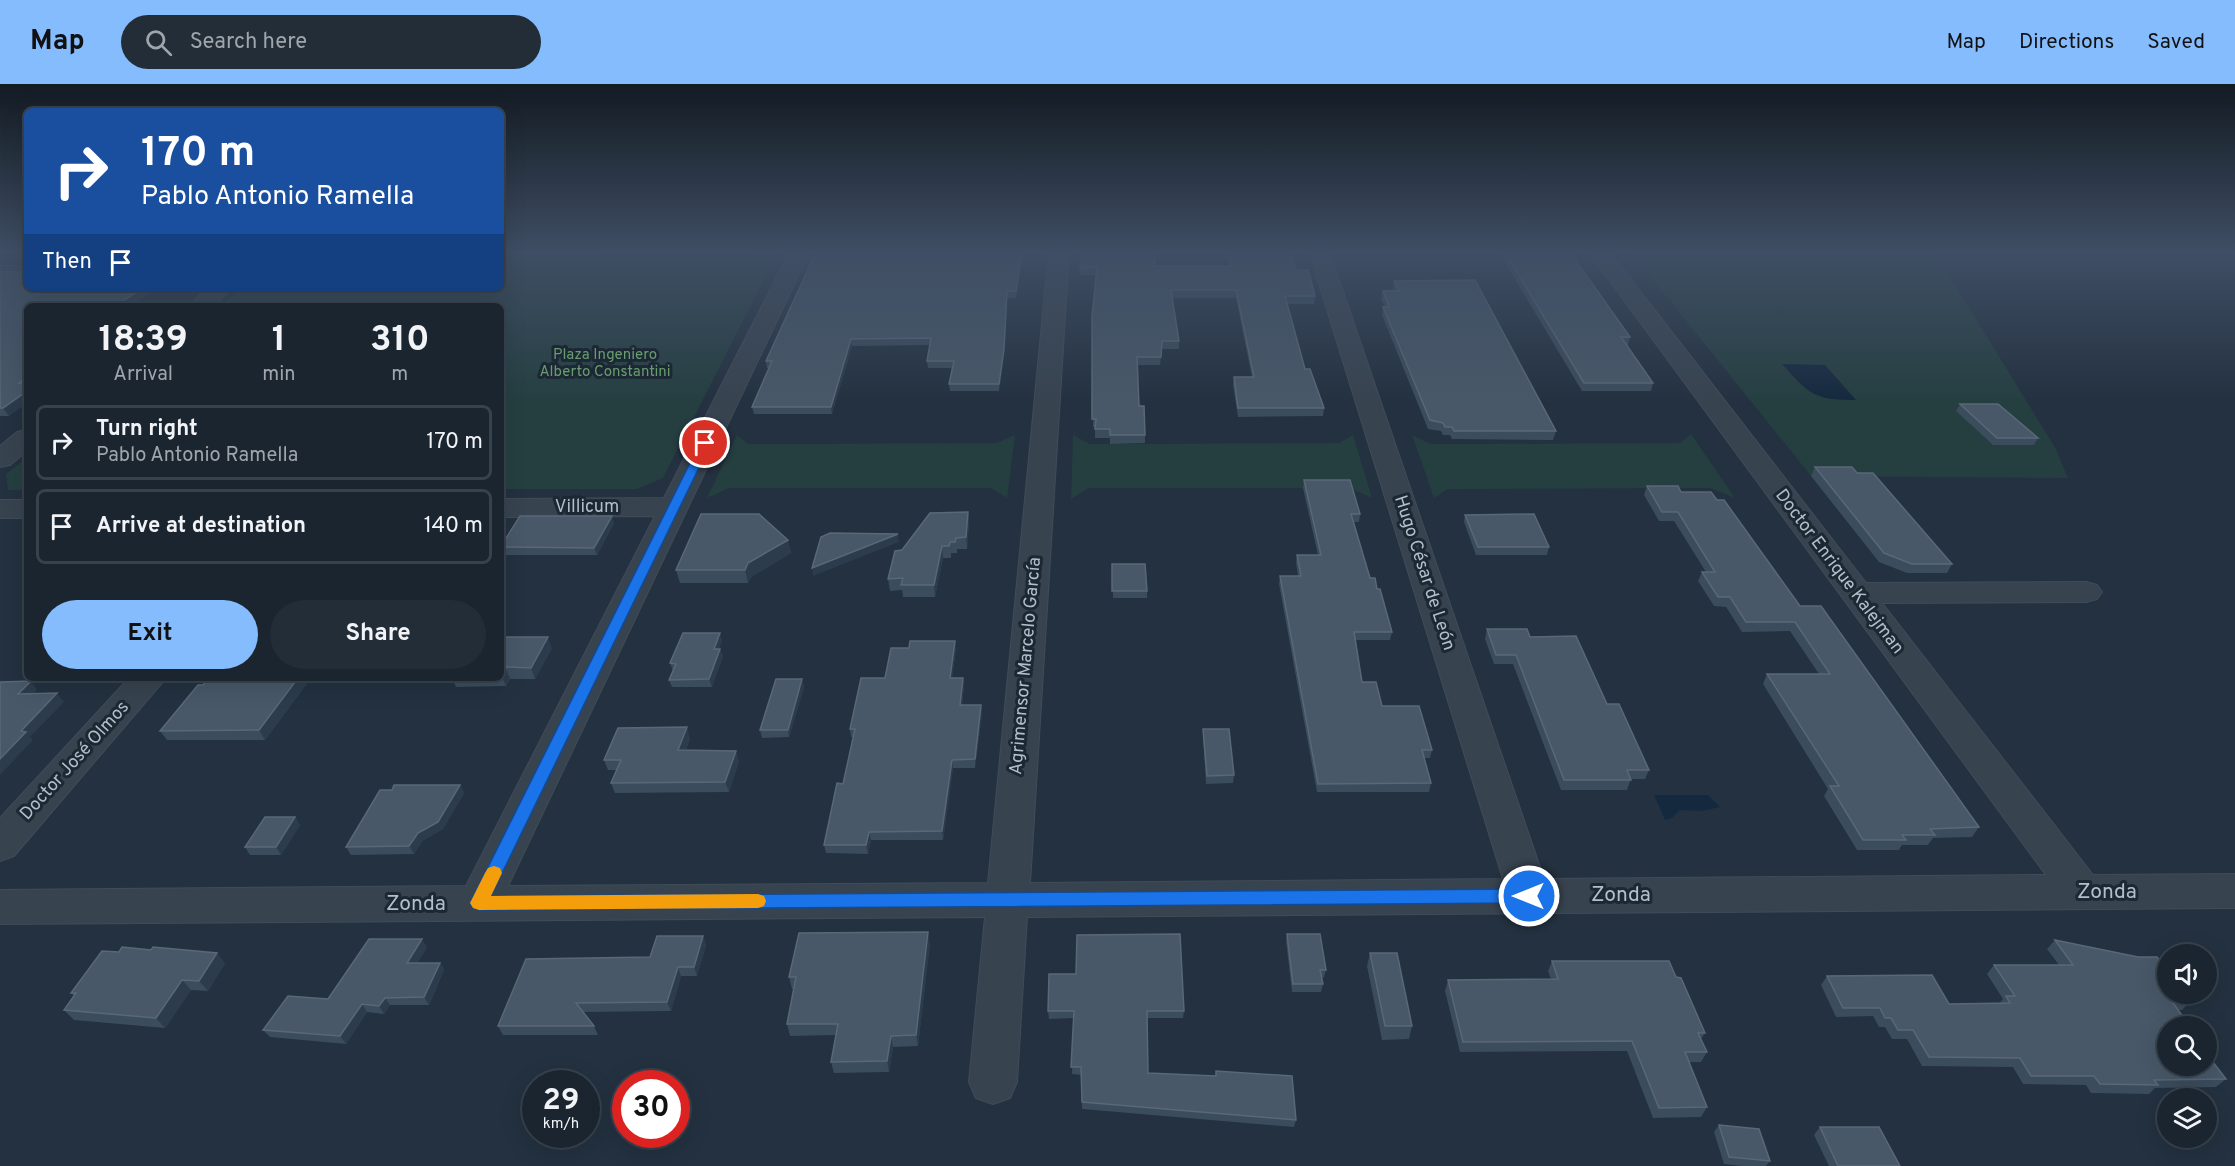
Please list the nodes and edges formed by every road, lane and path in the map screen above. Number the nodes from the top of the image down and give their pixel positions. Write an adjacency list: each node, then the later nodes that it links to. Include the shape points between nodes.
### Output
1 (775, 301): 8 (street)
2 (1055, 301): 18 (street, Agrimensor Marcelo García)
3 (1335, 301): 17 (street, Hugo César de León)
4 (1636, 301): 12 (street, Doctor Enrique Kalejman)
5 (24, 440): 6 (street)
6 (0, 459)
7 (504, 507): 8 (street, Villicum)
8 (674, 507): 19 (street)
9 (0, 509): 10 (street)
10 (24, 509)
11 (2086, 592): 12 (street)
12 (1856, 593): 16 (street, Doctor Enrique Kalejman)
13 (146, 681): 14 (street, Doctor José Olmos)
14 (0, 845)
15 (2235, 891): 16 (street, Zonda)
16 (2082, 892): 17 (street, Zonda)
17 (1529, 896): 18 (street, Zonda)
18 (1007, 899): 19 (street, Zonda); 21 (street, Agrimensor Marcelo García)
19 (479, 903): 20 (street, Zonda)
20 (0, 907)
21 (993, 1082)

